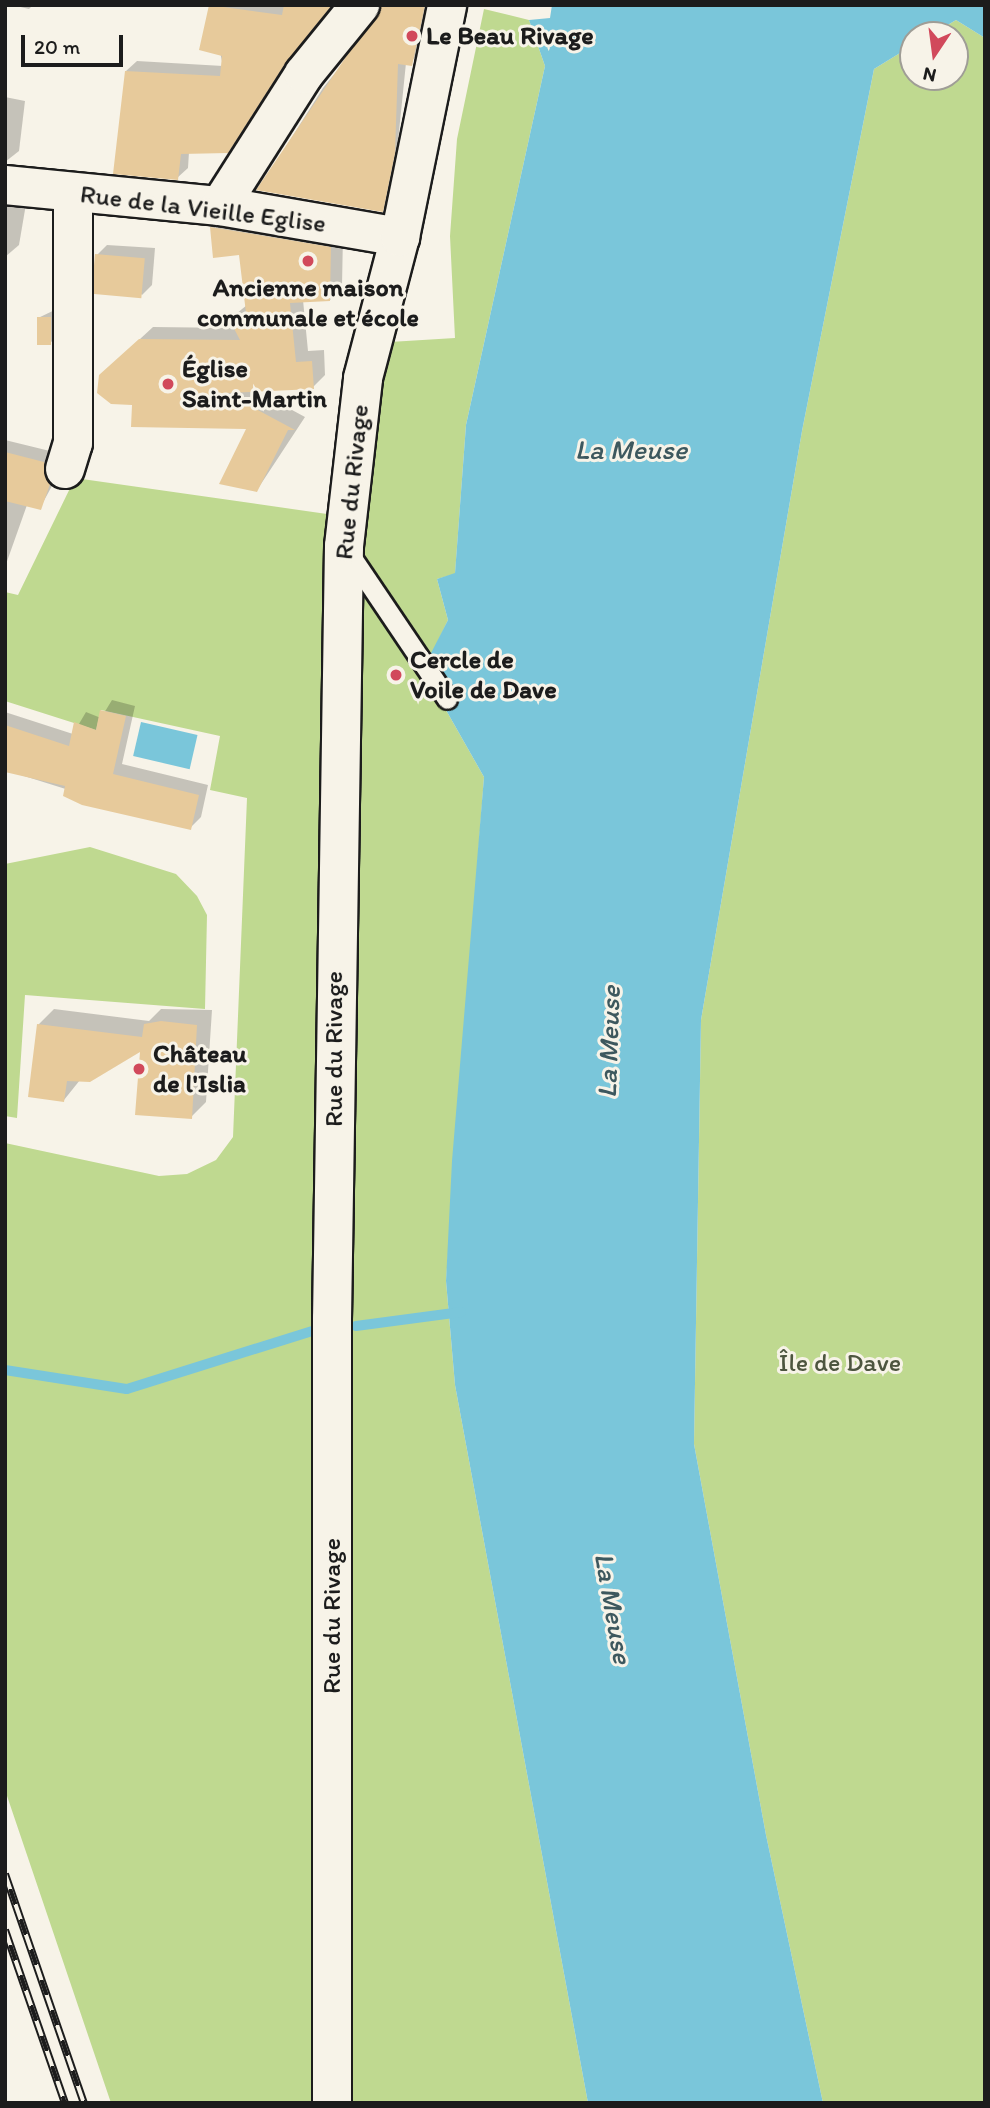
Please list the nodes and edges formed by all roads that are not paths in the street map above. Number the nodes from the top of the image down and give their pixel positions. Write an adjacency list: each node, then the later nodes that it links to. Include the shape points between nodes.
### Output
1 (360, 5): 5 (street, via 304,74)
2 (447, 5): 6 (street, Rue du Rivage)
3 (5, 185): 4 (street, Rue de la Vieille Eglise)
4 (73, 192): 5 (street, Rue de la Vieille Eglise); 7 (street, via 73,443)
5 (220, 206): 6 (street, Rue de la Vieille Eglise)
6 (400, 237): 8 (street, Rue du Rivage, via 363,377)
7 (65, 469)
8 (344, 546): 9 (lane); 10 (street, Rue du Rivage, via 332,1330)
9 (447, 699)
10 (332, 2103)

